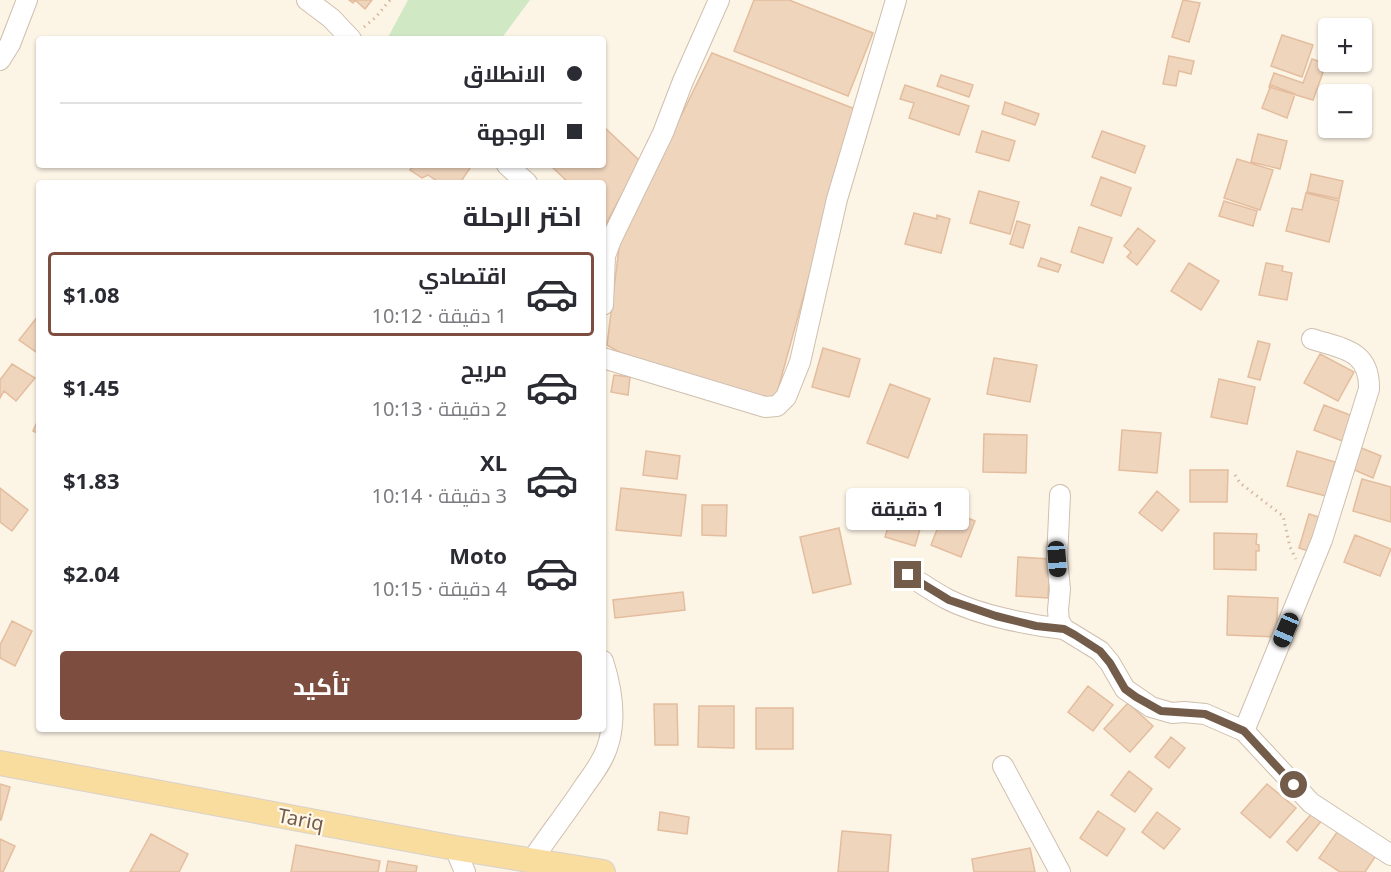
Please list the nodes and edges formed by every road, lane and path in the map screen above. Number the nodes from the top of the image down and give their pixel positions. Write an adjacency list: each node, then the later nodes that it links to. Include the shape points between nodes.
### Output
1 (27, 0): 8 (street)
2 (307, 0): 6 (street)
3 (390, 0): 7 (path)
4 (718, 0): 11 (street, via 663,133)
5 (896, 0): 13 (street, via 837,199 800,362 786,397 777,406 765,407)
6 (347, 36)
7 (354, 36)
8 (0, 60)
9 (510, 168): 10 (street)
10 (524, 180)
11 (606, 250)
12 (1312, 339): 17 (street, via 1354,353 1367,367 1369,389)
13 (606, 359)
14 (1235, 475): 17 (path, via 1283,516 1290,548)
15 (1060, 495): 18 (street, via 1058,610)
16 (908, 575): 18 (street, via 949,600 1016,621)
17 (1306, 582): 20 (street)
18 (1064, 629): 20 (street, via 1100,651 1125,689 1151,707 1172,713 1205,714)
19 (606, 674): 25 (street, via 612,721 602,762)
20 (1244, 731): 24 (street, via 1311,803)
21 (0, 763): 23 (main road, Tariq)
22 (1003, 766): 28 (street)
23 (455, 848): 25 (main road, Tariq); 26 (street)
24 (1388, 856)
25 (532, 860): 27 (main road, Tariq)
26 (465, 872)
27 (603, 872)
28 (1060, 872)

